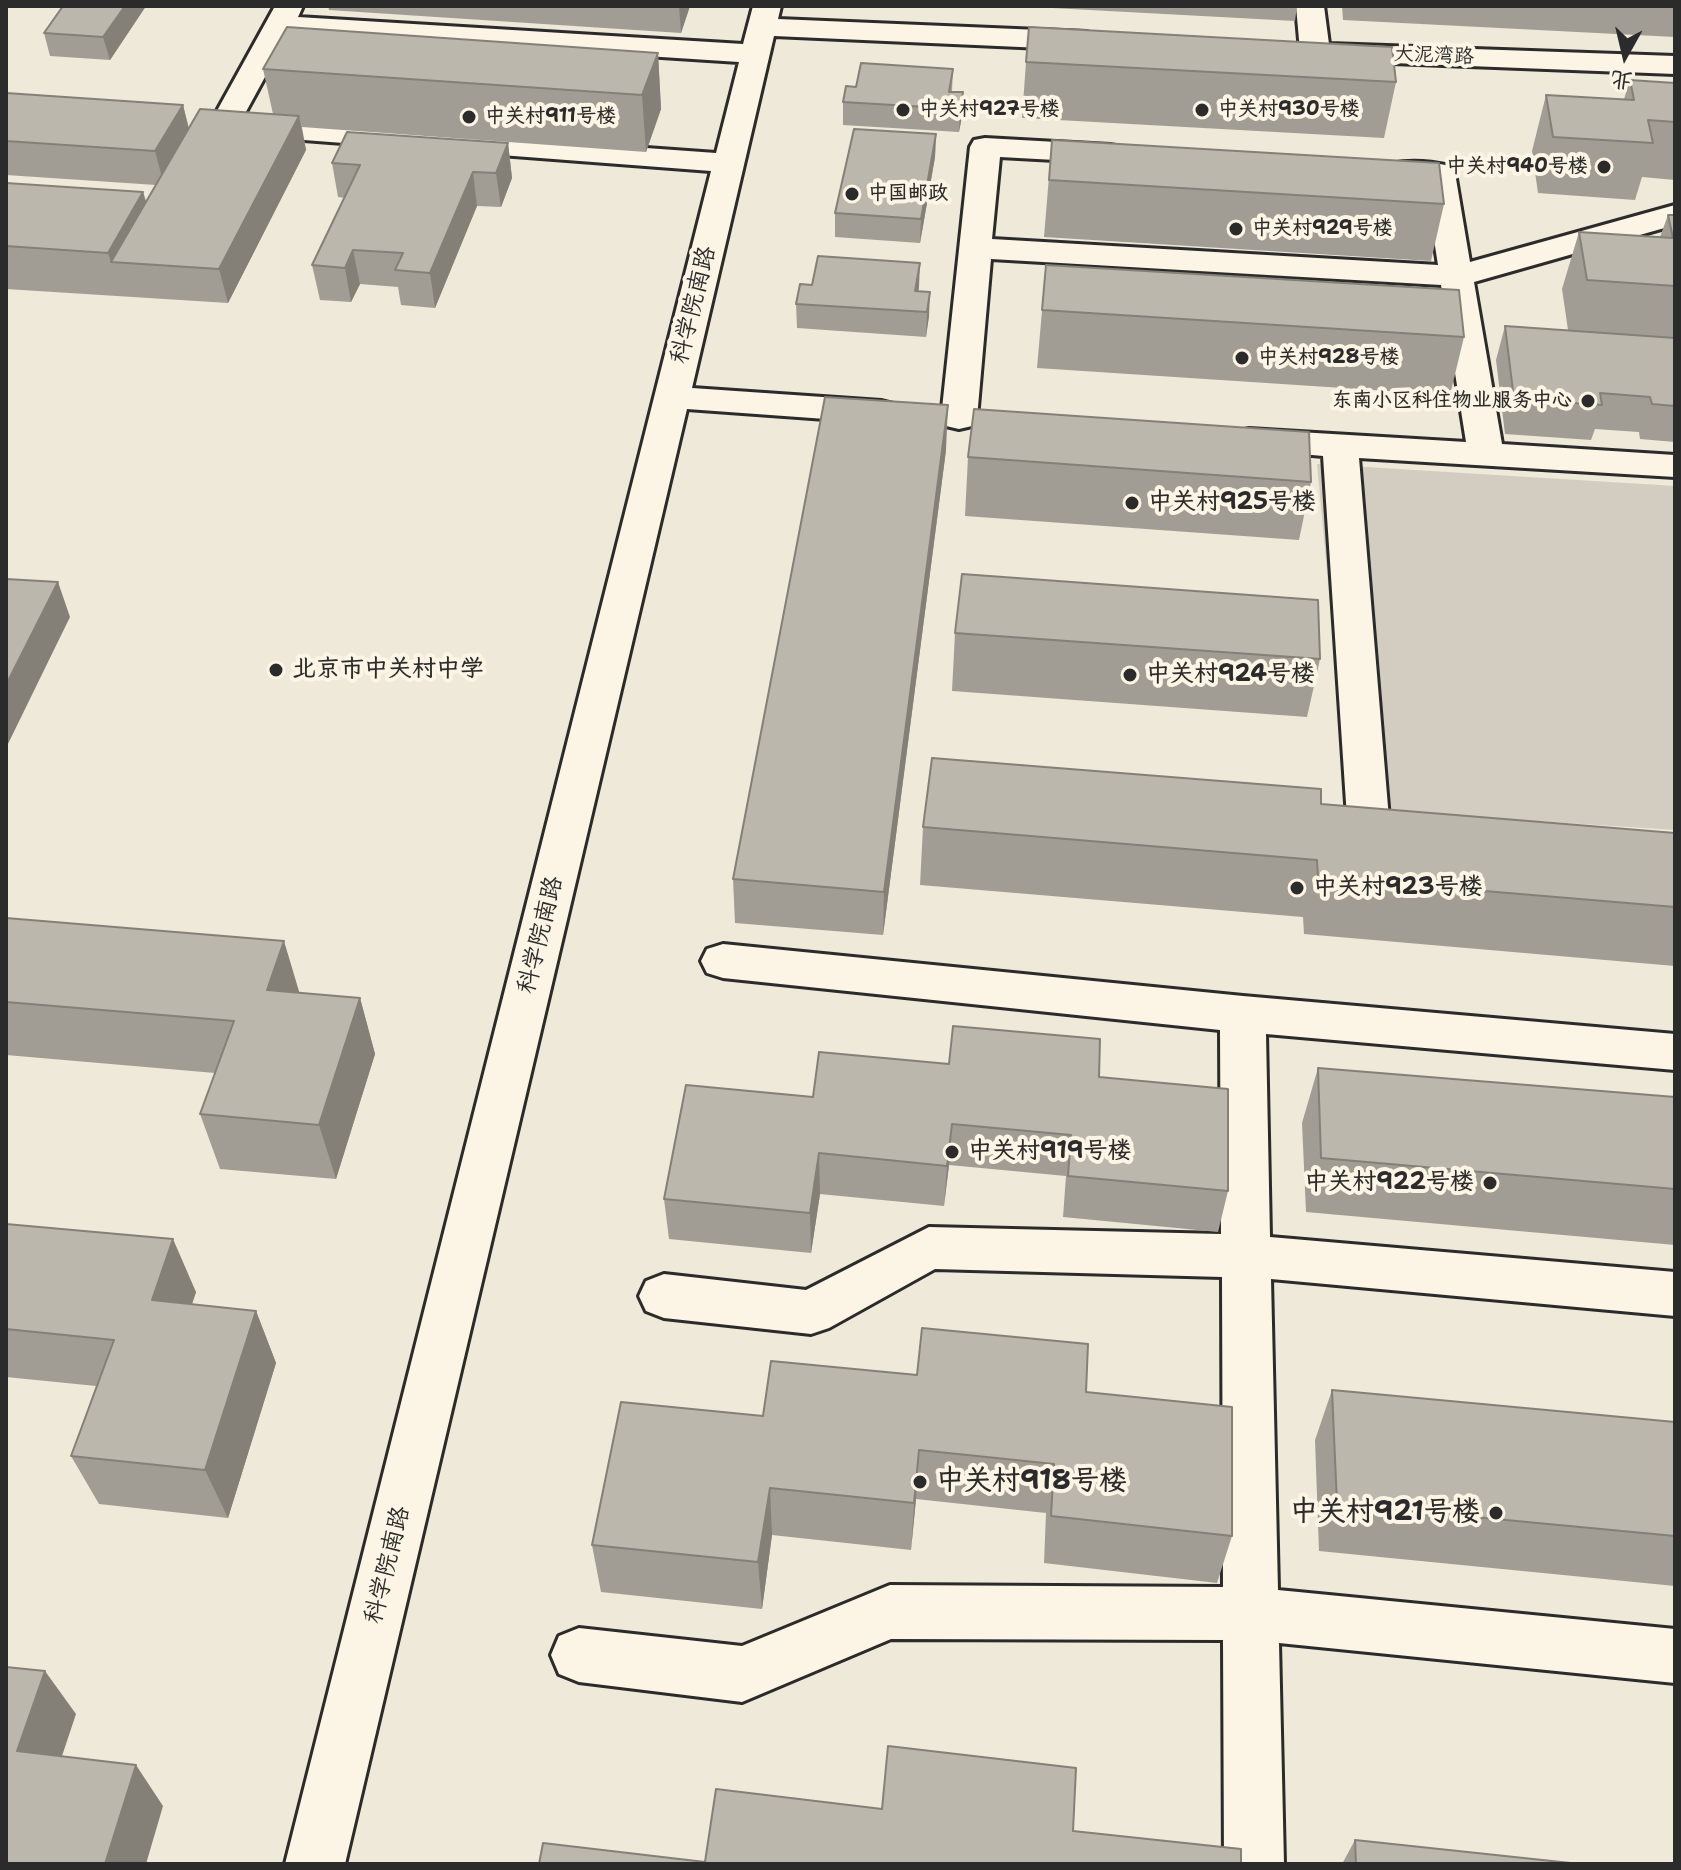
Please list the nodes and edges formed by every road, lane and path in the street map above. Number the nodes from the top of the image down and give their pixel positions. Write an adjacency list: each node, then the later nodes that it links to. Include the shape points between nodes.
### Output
1 (1310, 6): 6 (street)
2 (284, 15): 3 (street); 9 (street, via 223,127)
3 (761, 29): 4 (street); 9 (street, 科学院南路)
4 (1109, 42)
5 (1283, 50): 6 (street, 大泥湾路)
6 (1315, 51): 7 (street, 大泥湾路)
7 (1675, 65)
8 (1142, 156): 12 (street, via 985,147)
9 (729, 163): 14 (street, 科学院南路)
10 (1377, 169): 13 (street, via 1439,173)
11 (1675, 215): 13 (street)
12 (976, 248): 13 (street); 14 (street, via 948,417)
13 (1457, 276): 17 (street, via 1484,351)
14 (672, 397): 29 (street, 科学院南路)
15 (1213, 437): 16 (street)
16 (1340, 446): 17 (street); 19 (street, via 1369,833)
17 (1486, 455): 18 (street)
18 (1675, 466)
19 (1445, 838)
20 (723, 961): 21 (street)
21 (1243, 1014): 22 (street); 23 (street)
22 (1675, 1052)
23 (1247, 1256): 24 (street); 25 (street, via 929,1248 811,1312); 26 (street)
24 (1675, 1294)
25 (664, 1296)
26 (1251, 1614): 27 (street, via 890,1612 742,1674); 28 (street); 30 (street)
27 (579, 1655)
28 (1675, 1656)
29 (315, 1864)
30 (1254, 1864)

